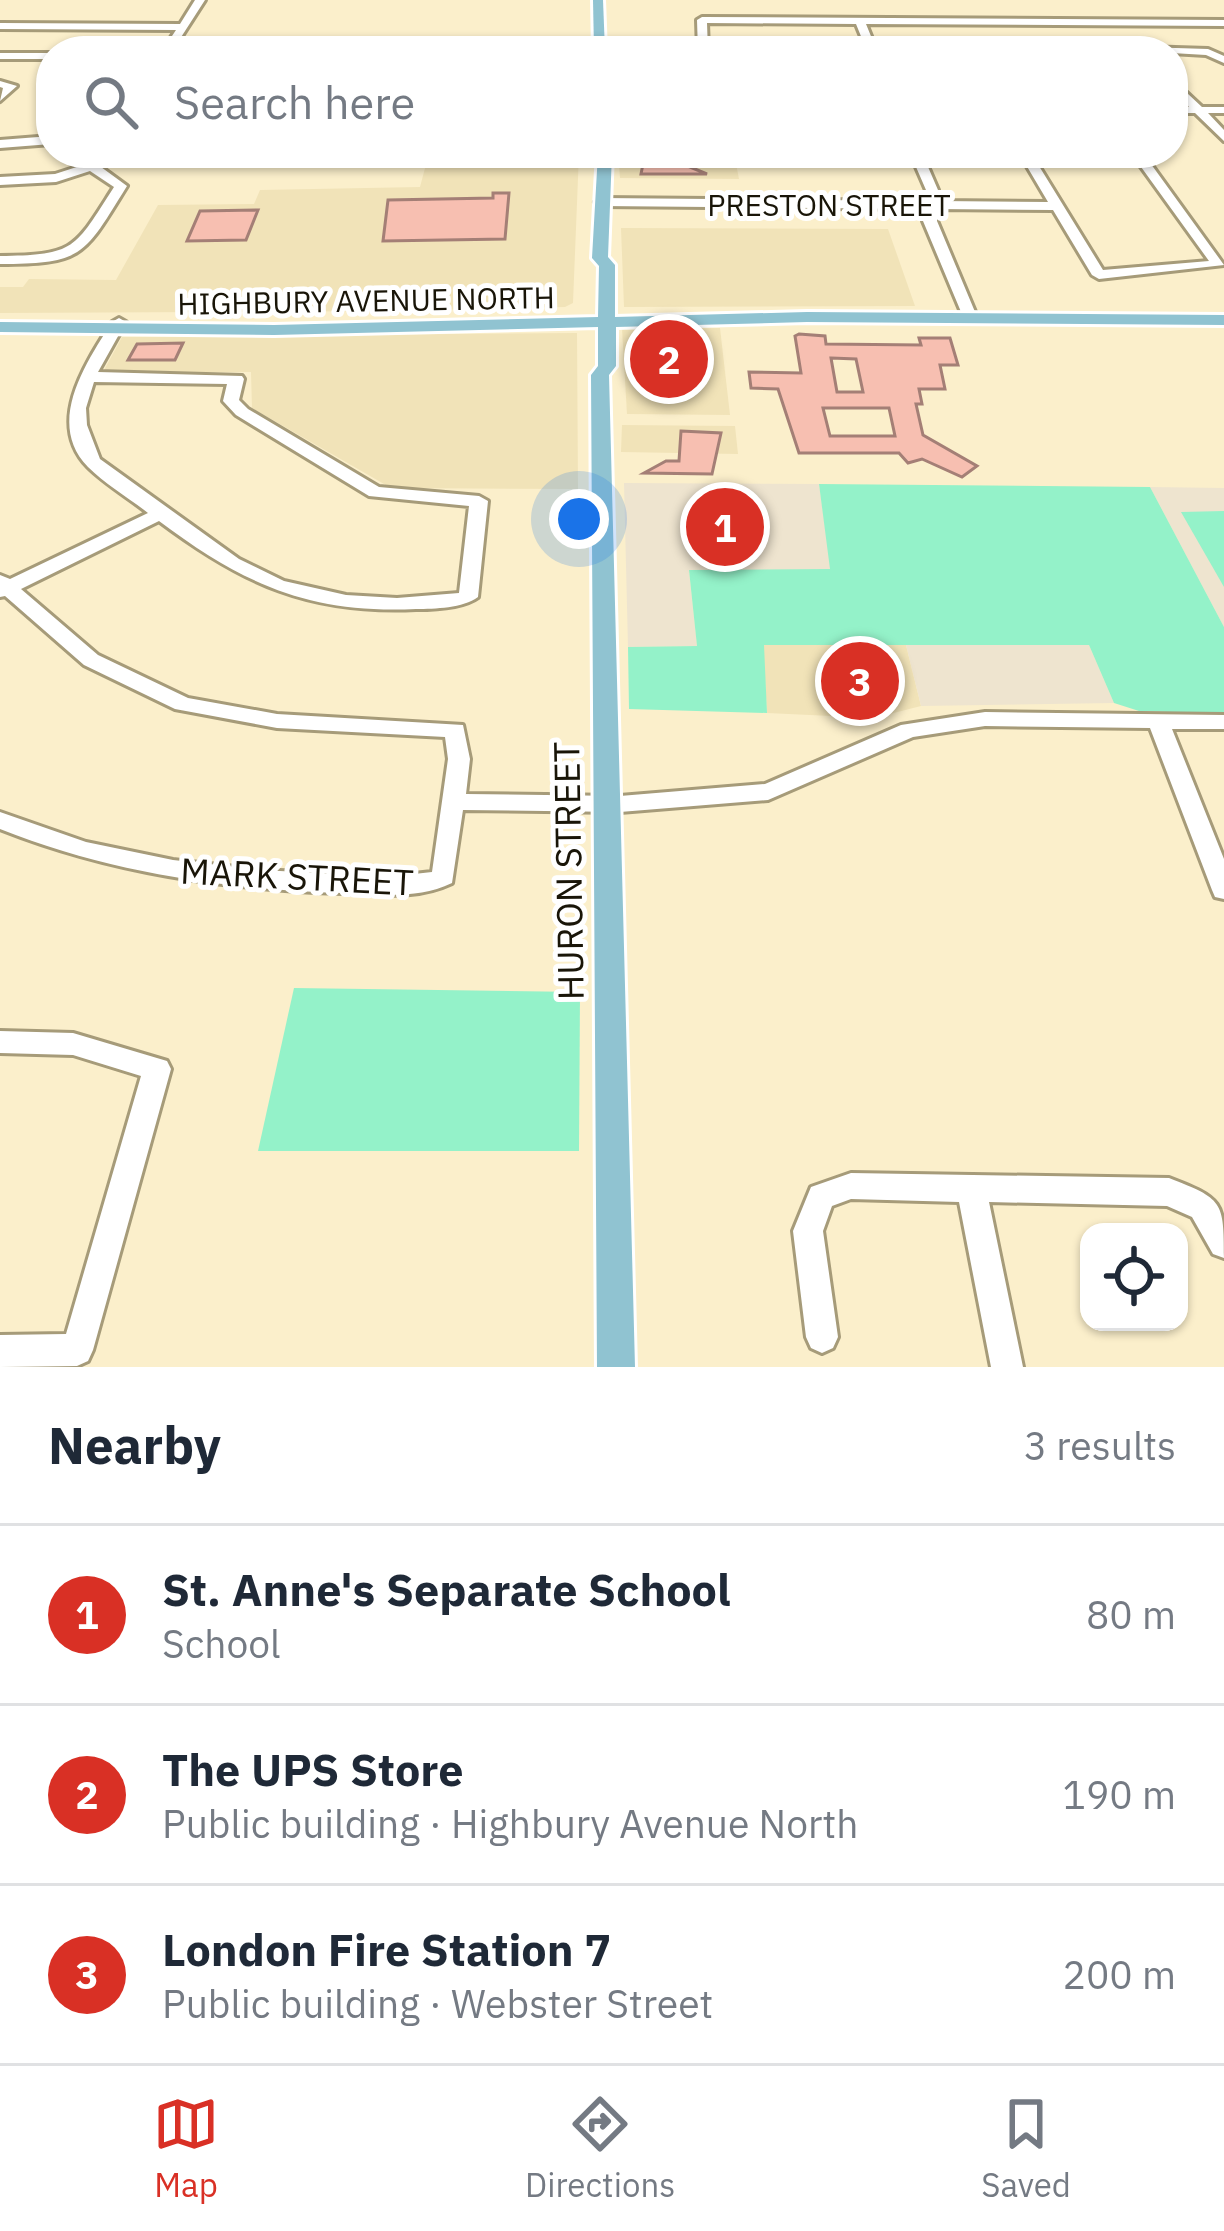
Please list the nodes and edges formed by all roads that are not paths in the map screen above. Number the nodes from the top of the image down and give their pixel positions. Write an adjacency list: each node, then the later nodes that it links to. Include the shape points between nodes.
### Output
1 (200, 0): 11 (street)
2 (598, 0): 14 (main road)
3 (763, 0): 6 (street)
4 (1107, 11): 8 (street)
5 (954, 15): 7 (street); 8 (street); 12 (street)
6 (768, 20): 7 (street); 15 (street, via 702,20)
7 (859, 20): 16 (street)
8 (1116, 22): 9 (street); 17 (street)
9 (1224, 22)
10 (0, 26): 11 (street)
11 (182, 27): 13 (street)
12 (966, 34)
13 (176, 36)
14 (599, 36)
15 (703, 36)
16 (866, 36)
17 (1129, 36)
18 (1188, 52): 21 (street)
19 (0, 56): 20 (street)
20 (36, 56)
21 (1224, 60)
22 (0, 84): 23 (street, via 11,86)
23 (0, 98)
24 (1188, 99): 26 (street)
25 (1188, 110): 26 (street)
26 (1198, 110): 27 (street); 28 (street)
27 (1224, 110)
28 (1224, 137)
29 (36, 141): 30 (street)
30 (0, 144)
31 (94, 168): 37 (street); 41 (street, via 121,186 78,251 57,260)
32 (592, 168): 38 (main road, HURON STREET, via 592,196)
33 (606, 168): 38 (main road, HURON STREET)
34 (922, 168): 39 (street)
35 (1034, 168): 40 (street)
36 (1148, 168): 40 (street, via 1218,264 1099,275)
37 (0, 181)
38 (601, 202): 39 (street, PRESTON STREET); 43 (main road, HURON STREET, via 600,258 607,265)
39 (931, 204): 40 (street, PRESTON STREET); 42 (street, via 930,220)
40 (1058, 206)
41 (0, 260)
42 (970, 319): 43 (main road, HIGHBURY AVENUE NORTH); 44 (main road, HIGHBURY AVENUE NORTH)
43 (600, 320): 46 (main road, HIGHBURY AVENUE NORTH); 53 (main road, HURON STREET, via 591,368 599,375)
44 (1224, 320)
45 (0, 325): 46 (main road, HIGHBURY AVENUE NORTH)
46 (117, 325): 47 (street)
47 (92, 377): 48 (street, via 79,396 75,436 93,462); 48 (street, via 236,379 231,401 242,412 375,492 470,498 481,508 471,589 447,602 329,596 274,584)
48 (164, 512): 49 (street)
49 (3, 587): 52 (street, via 91,660 183,704 277,721 455,730)
50 (1158, 722): 51 (street); 53 (street, via 985,719 909,730 769,792); 55 (street)
51 (1224, 722)
52 (453, 802): 53 (street); 54 (street, MARK STREET, via 443,877 409,886 205,877 115,859)
53 (606, 804): 61 (main road, HURON STREET)
54 (0, 820)
55 (1224, 890)
56 (0, 1042): 60 (street, via 73,1044 157,1069 77,1350)
57 (972, 1191): 58 (street, via 1169,1192 1203,1208); 59 (street, via 851,1186 821,1197 808,1231); 62 (street)
58 (1224, 1244)
59 (822, 1337)
60 (0, 1351)
61 (616, 1367)
62 (1007, 1367)

